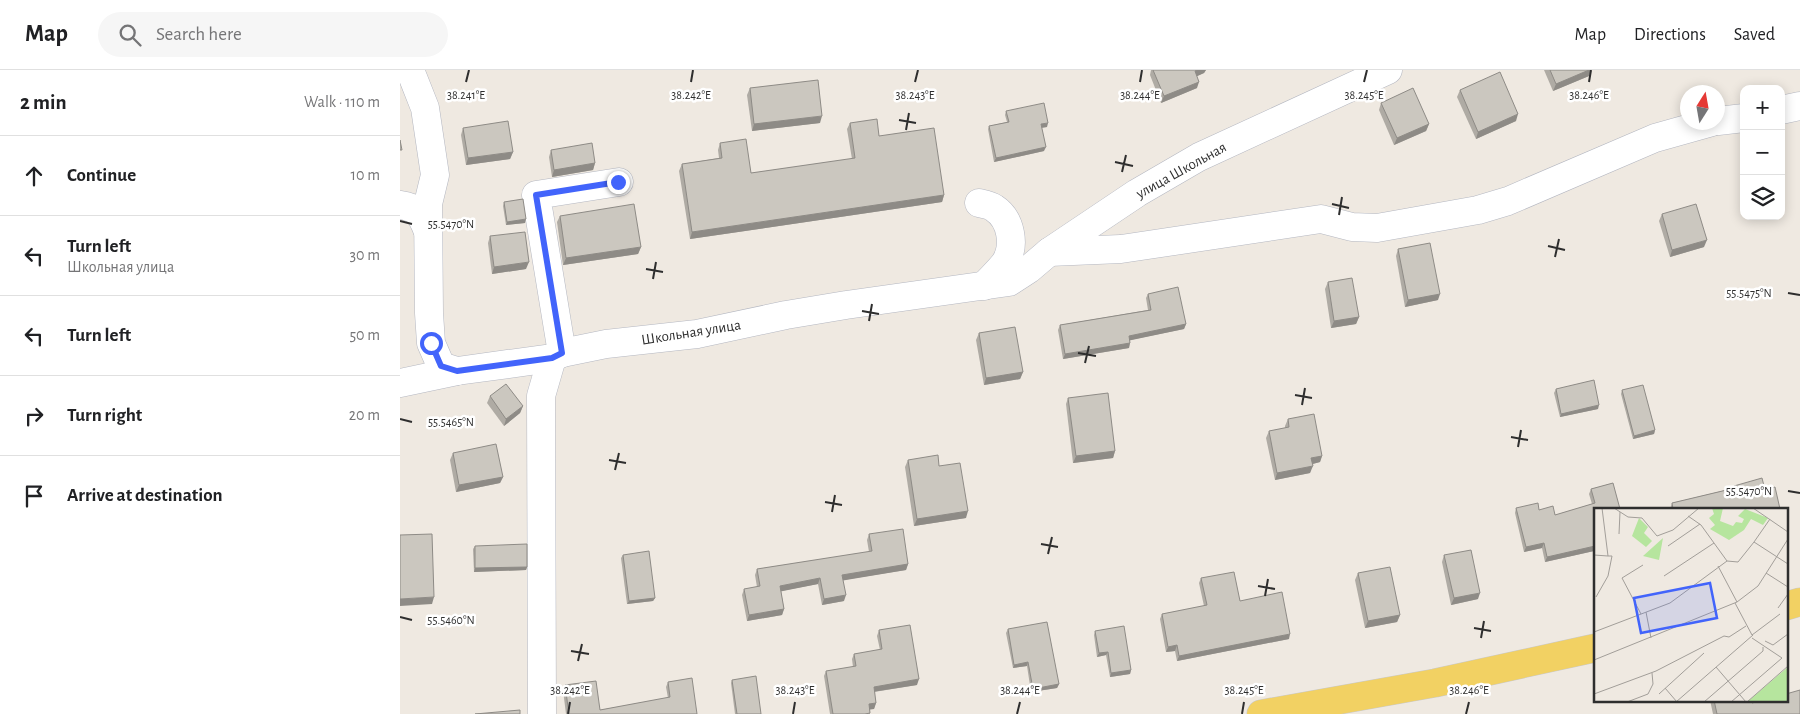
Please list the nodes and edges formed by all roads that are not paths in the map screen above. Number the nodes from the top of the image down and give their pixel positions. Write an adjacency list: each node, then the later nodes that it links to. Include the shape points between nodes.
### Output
1 (410, 70): 11 (street, via 424,108 435,175 428,204)
2 (1388, 70): 12 (street, улица Школьная, via 1199,157 1137,193)
3 (1800, 106): 4 (street)
4 (1785, 109)
5 (1740, 118): 6 (street)
6 (1725, 120)
7 (1684, 130): 12 (street, via 1655,138 1508,201 1478,210 1377,228 1352,227 1321,219 1120,249)
8 (618, 182): 14 (street, via 536,195)
9 (979, 203): 13 (street, via 1002,215 1012,244 1005,262)
10 (400, 205): 11 (street, via 418,210)
11 (427, 229): 15 (street, via 431,343 441,366)
12 (1049, 252): 13 (street, улица Школьная, via 1009,282)
13 (984, 286): 14 (street, Школьная улица, via 855,303 697,334 606,344)
14 (557, 356): 15 (street, Школьная улица); 18 (street, via 541,396)
15 (457, 371): 16 (street, Школьная улица)
16 (400, 383)
17 (1594, 648): 19 (main road, via 1435,683)
18 (542, 714)
19 (1261, 714)

